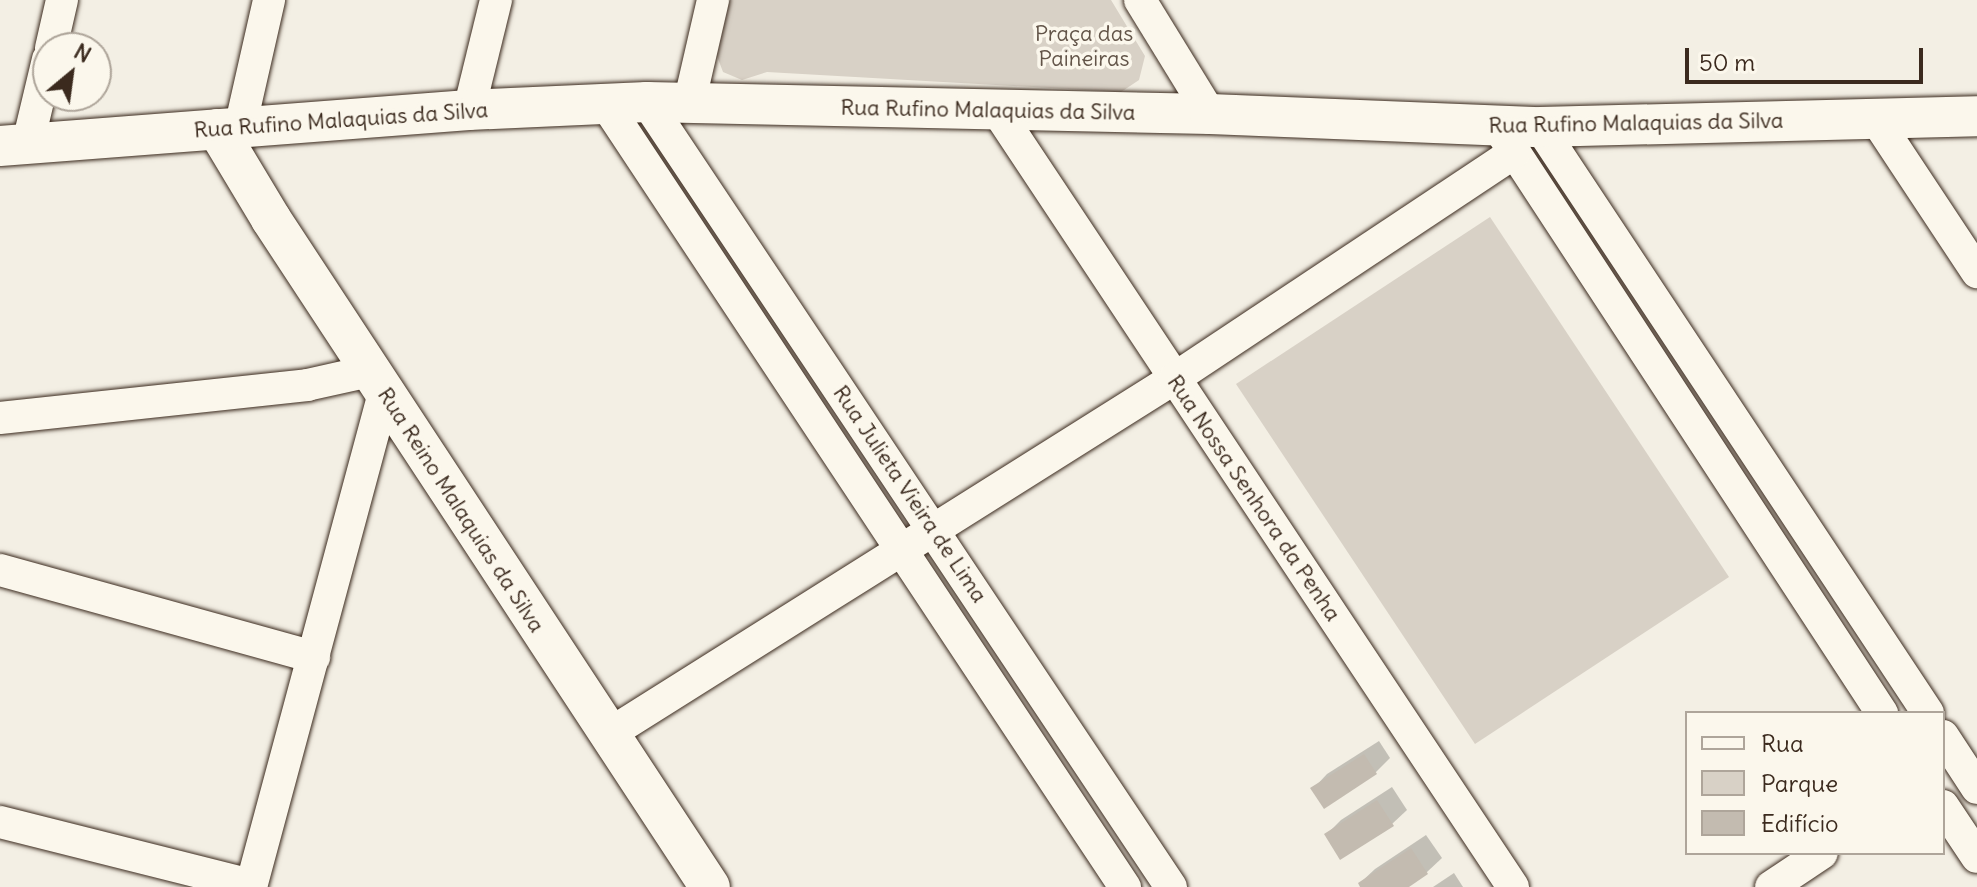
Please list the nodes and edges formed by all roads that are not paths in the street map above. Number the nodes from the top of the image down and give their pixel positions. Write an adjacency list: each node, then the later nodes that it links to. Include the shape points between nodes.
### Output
1 (62, 0): 6 (street)
2 (269, 0): 16 (street)
3 (496, 0): 12 (street)
4 (713, 0): 10 (street)
5 (1140, 0): 13 (street)
6 (55, 32)
7 (32, 99): 18 (street)
8 (647, 102): 9 (street, Rua Rufino Malaquias da Silva); 10 (street, Rua Rufino Malaquias da Silva); 23 (street, Rua Julieta Vieira de Lima)
9 (605, 103): 12 (street, Rua Rufino Malaquias da Silva); 24 (street, Rua Julieta Vieira de Lima)
10 (689, 104): 11 (street, Rua Rufino Malaquias da Silva)
11 (996, 109): 13 (street, Rua Rufino Malaquias da Silva); 20 (street, Rua Nossa Senhora da Penha)
12 (469, 110): 16 (street, Rua Rufino Malaquias da Silva)
13 (1210, 114): 17 (street, Rua Rufino Malaquias da Silva)
14 (1977, 116): 15 (street, Rua Rufino Malaquias da Silva)
15 (1875, 118): 17 (street, Rua Rufino Malaquias da Silva); 19 (street)
16 (228, 128): 18 (street, Rua Rufino Malaquias da Silva); 21 (street, Rua Reino Malaquias da Silva)
17 (1518, 135): 20 (street); 27 (street); 28 (street)
18 (14, 145)
19 (1977, 272)
20 (1175, 378): 23 (street); 40 (street, Rua Nossa Senhora da Penha)
21 (377, 382): 22 (street); 26 (street); 29 (street, Rua Reino Malaquias da Silva)
22 (0, 418)
23 (935, 529): 24 (street); 39 (street, Rua Julieta Vieira de Lima)
24 (903, 549): 29 (street); 38 (street, Rua Julieta Vieira de Lima)
25 (0, 570): 26 (street)
26 (314, 657): 36 (street)
27 (1881, 711)
28 (1927, 711)
29 (609, 734): 37 (street, Rua Reino Malaquias da Silva)
30 (1945, 739): 31 (street)
31 (1977, 788)
32 (1945, 809): 35 (street)
33 (0, 822): 36 (street)
34 (1819, 855): 41 (street)
35 (1977, 857)
36 (251, 886)
37 (710, 887)
38 (1125, 887)
39 (1171, 887)
40 (1513, 887)
41 (1771, 887)

